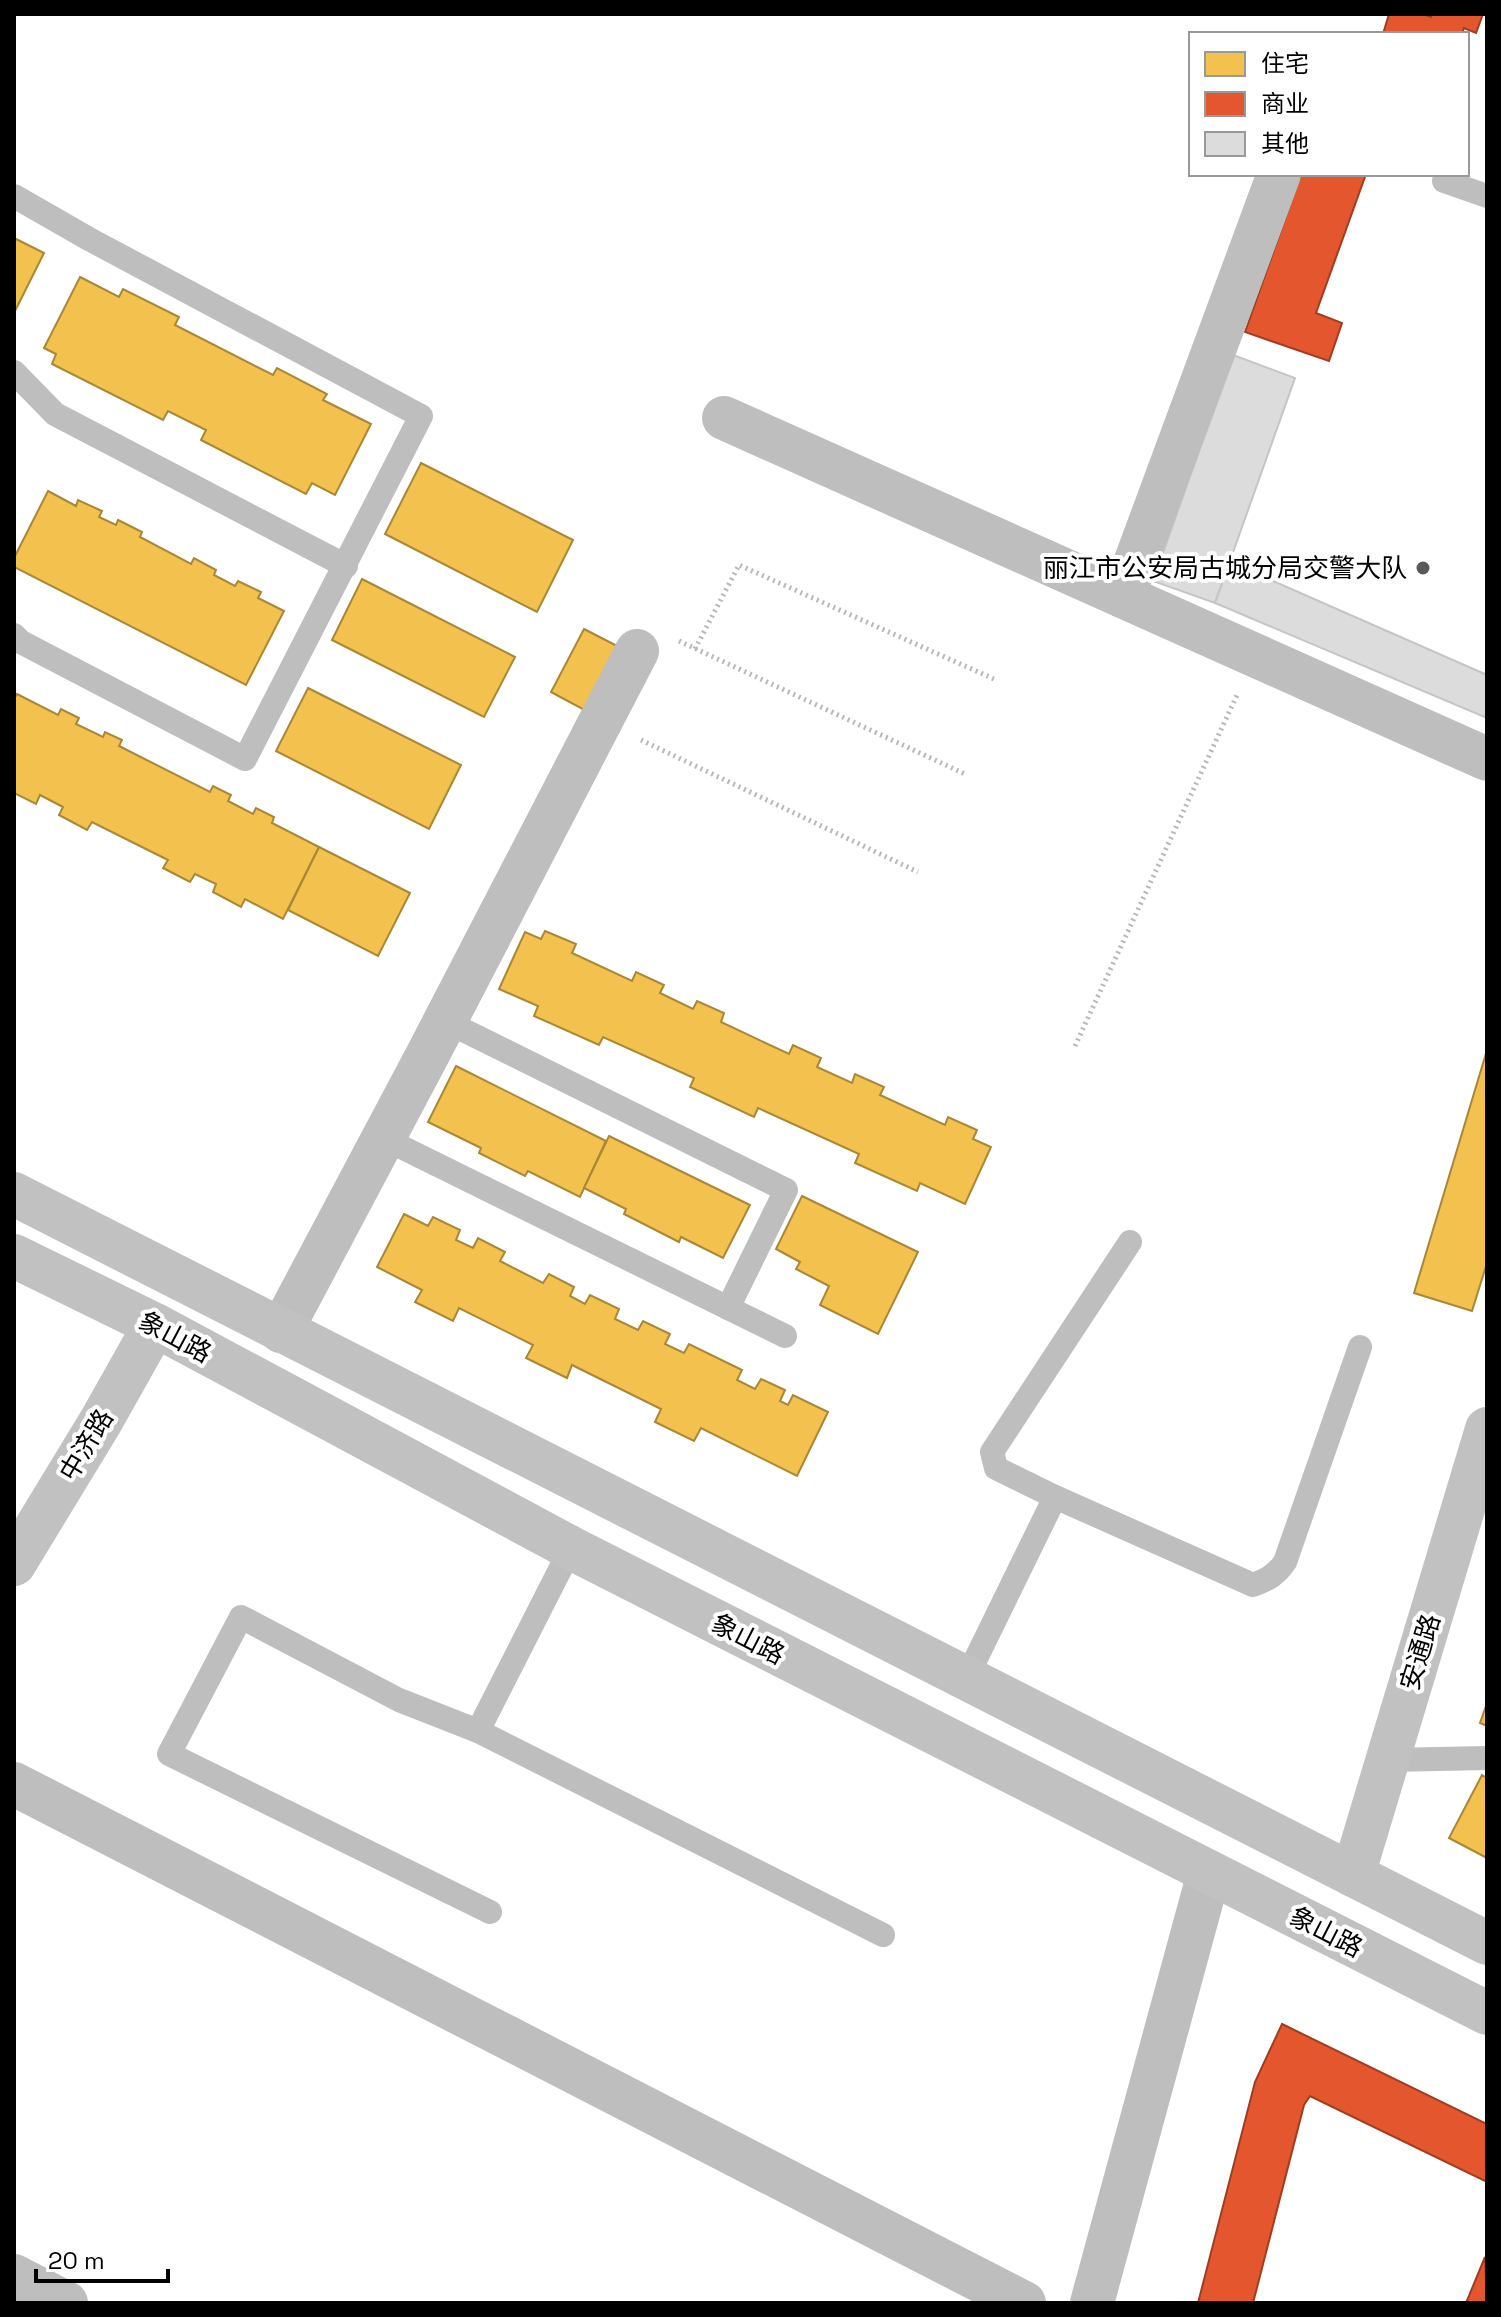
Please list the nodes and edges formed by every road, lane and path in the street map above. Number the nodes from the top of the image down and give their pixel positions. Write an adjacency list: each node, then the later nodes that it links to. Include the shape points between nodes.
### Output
1 (1278, 176): 8 (street)
2 (1444, 181): 4 (lane)
3 (14, 196): 7 (lane, via 421,416)
4 (1487, 196)
5 (14, 372): 7 (lane, via 55,414)
6 (724, 418): 8 (street)
7 (346, 566): 9 (lane, via 245,759)
8 (1123, 596): 12 (street)
9 (14, 635)
10 (695, 649): 11 (path, via 660,632); 13 (path, via 739,565); 16 (path)
11 (637, 651): 14 (street)
12 (1255, 655): 15 (street); 19 (path)
13 (994, 679)
14 (601, 721): 17 (path); 18 (street)
15 (1487, 759)
16 (965, 774)
17 (918, 872)
18 (445, 1021): 20 (street); 24 (lane, via 786,1190)
19 (1075, 1046)
20 (383, 1138): 24 (lane); 26 (street)
21 (14, 1194): 26 (street, 象山路)
22 (1130, 1242): 30 (lane, via 992,1452 996,1468)
23 (14, 1256): 25 (street, 象山路)
24 (728, 1308): 27 (lane)
25 (155, 1325): 31 (street, 象山路); 32 (street, 中济路)
26 (281, 1331): 33 (street, 象山路)
27 (785, 1336)
28 (1360, 1347): 30 (lane, via 1285,1562 1266,1581 1253,1585)
29 (1487, 1429): 36 (street, 安通路)
30 (1055, 1497): 33 (lane)
31 (571, 1548): 34 (lane); 38 (street, 象山路)
32 (14, 1564)
33 (966, 1679): 39 (street, 象山路)
34 (478, 1731): 40 (lane, via 399,1700 241,1617 169,1754); 41 (lane)
35 (1487, 1758): 36 (lane)
36 (1388, 1760): 39 (street, 安通路)
37 (14, 1784): 46 (street)
38 (1209, 1873): 43 (street, 象山路); 47 (street)
39 (1353, 1875): 42 (street, 象山路)
40 (490, 1912)
41 (883, 1935)
42 (1487, 1943)
43 (1487, 2013)
44 (14, 2276): 45 (street)
45 (66, 2303)
46 (1024, 2303)
47 (1092, 2303)

